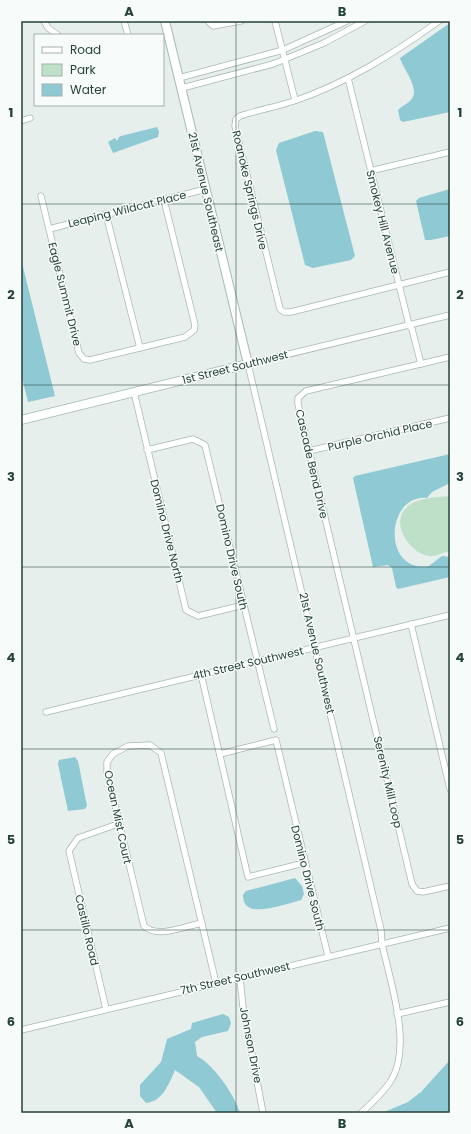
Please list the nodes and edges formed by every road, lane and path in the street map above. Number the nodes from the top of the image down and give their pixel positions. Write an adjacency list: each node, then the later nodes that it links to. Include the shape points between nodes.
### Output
1 (44, 21): 10 (street)
2 (124, 21): 11 (street)
3 (165, 21): 14 (street, 21st Avenue Southeast)
4 (208, 21): 5 (street, via 213,26)
5 (241, 21)
6 (275, 21): 12 (street)
7 (347, 21): 12 (street)
8 (365, 21): 13 (street)
9 (438, 21): 15 (street, Roanoke Springs Drive, via 398,50)
10 (57, 34)
11 (128, 34)
12 (283, 50): 13 (street); 14 (street)
13 (285, 60): 16 (street); 17 (street)
14 (179, 78): 16 (street, 21st Avenue Southeast)
15 (348, 78): 17 (street, Roanoke Springs Drive); 21 (street, Smokey Hill Avenue)
16 (182, 88): 22 (street, 21st Avenue Southeast)
17 (294, 100): 28 (street, Roanoke Springs Drive, via 240,116 236,119 235,126 280,309 291,312)
18 (30, 118): 19 (street)
19 (21, 121)
20 (450, 152): 21 (street)
21 (370, 171): 28 (street, Smokey Hill Avenue)
22 (206, 189): 24 (street, Leaping Wildcat Place); 33 (street, 21st Avenue Southeast)
23 (41, 196): 26 (street, Eagle Summit Drive)
24 (164, 200): 25 (street, Leaping Wildcat Place); 31 (street, Eagle Summit Drive, via 195,325 194,330 185,337)
25 (106, 214): 26 (street, Leaping Wildcat Place); 31 (street)
26 (49, 229): 31 (street, Eagle Summit Drive, via 79,352 84,359 90,360)
27 (450, 272): 28 (street, Roanoke Springs Drive)
28 (399, 285): 30 (street, Smokey Hill Avenue)
29 (450, 315): 30 (street, 1st Street Southwest)
30 (409, 325): 33 (street, 1st Street Southwest); 34 (street, Smokey Hill Avenue)
31 (140, 348)
32 (450, 357): 34 (street, Cascade Bend Drive)
33 (248, 364): 35 (street, 1st Street Southwest); 44 (street, 21st Avenue Southwest)
34 (421, 364): 39 (street, Cascade Bend Drive, via 301,394 298,404)
35 (134, 392): 37 (street, 1st Street Southwest); 38 (street, Domino Drive North)
36 (450, 418): 39 (street, Purple Orchid Place)
37 (21, 420)
38 (147, 450): 40 (street, Domino Drive North, via 186,610 198,616); 40 (street, Domino Drive South, via 193,439 206,445)
39 (309, 451): 43 (street, Cascade Bend Drive)
40 (244, 605): 45 (street, Domino Drive South)
41 (450, 615): 42 (street, 4th Street Southwest)
42 (411, 624): 43 (street, 4th Street Southwest); 50 (street)
43 (354, 638): 44 (street, 4th Street Southwest); 53 (street, Serenity Mill Loop, via 412,884 417,891 423,892)
44 (315, 647): 45 (street, 4th Street Southwest); 56 (street, 21st Avenue Southwest, via 380,922)
45 (257, 660): 46 (street, 4th Street Southwest); 48 (street, Domino Drive South)
46 (201, 674): 47 (street, 4th Street Southwest); 49 (street)
47 (46, 712)
48 (274, 729)
49 (220, 754): 52 (street, via 248,877); 52 (street, Domino Drive South, via 276,740)
50 (450, 789)
51 (118, 824): 54 (street, Ocean Mist Court, via 144,926 149,931 157,933); 54 (street, Ocean Mist Court, via 107,762 113,754 128,746 150,745 161,753); 61 (street, Castillo Road, via 78,838 69,851)
52 (304, 863): 57 (street, Domino Drive South)
53 (450, 886)
54 (202, 923): 59 (street, Ocean Mist Court)
55 (450, 928): 56 (street, 7th Street Southwest)
56 (382, 944): 57 (street, 7th Street Southwest); 62 (street, 21st Avenue Southwest)
57 (328, 956): 58 (street, 7th Street Southwest)
58 (240, 978): 59 (street, 7th Street Southwest); 64 (street, Johnson Drive)
59 (216, 983): 61 (street, 7th Street Southwest)
60 (450, 1002): 62 (street)
61 (106, 1009): 63 (street, 7th Street Southwest)
62 (397, 1014): 65 (street, 21st Avenue Southwest, via 401,1040 393,1078)
63 (21, 1030)
64 (263, 1113)
65 (361, 1113)

